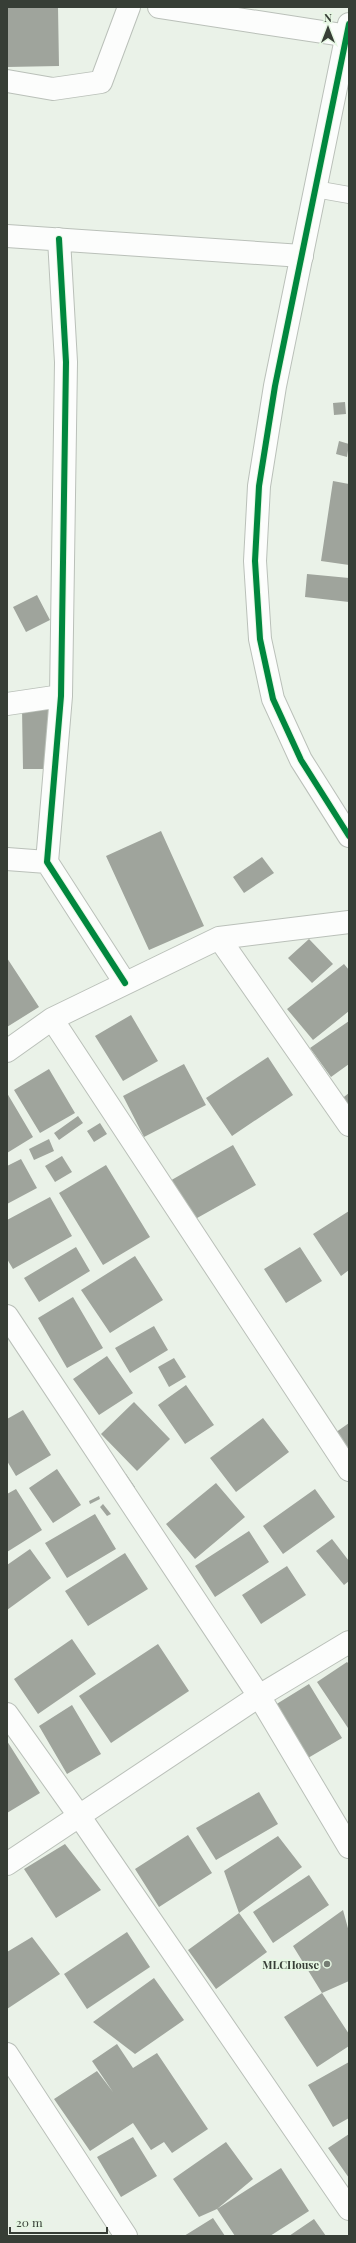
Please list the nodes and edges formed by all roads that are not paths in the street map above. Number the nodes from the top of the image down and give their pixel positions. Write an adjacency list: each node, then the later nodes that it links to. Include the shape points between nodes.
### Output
1 (130, 7): 4 (street, via 101,82 53,89)
2 (158, 7): 3 (street)
3 (348, 32): 5 (street)
4 (7, 81)
5 (315, 189): 6 (lane); 9 (street)
6 (349, 195)
7 (7, 236): 8 (street)
8 (59, 239): 9 (street); 10 (street, via 66,362)
9 (302, 256): 12 (street, via 275,386 259,486 255,561 260,639 273,699 301,760)
10 (60, 696): 11 (street); 14 (street)
11 (7, 704)
12 (349, 836)
13 (7, 859): 14 (street)
14 (47, 862): 17 (street)
15 (349, 922): 16 (street)
16 (219, 938): 17 (street); 20 (street)
17 (125, 983): 18 (street)
18 (52, 1019): 19 (street); 22 (street)
19 (7, 1051)
20 (349, 1125)
21 (7, 1316): 24 (street)
22 (349, 1470)
23 (349, 1642): 24 (street)
24 (259, 1696): 26 (street); 27 (street)
25 (7, 1714): 26 (street)
26 (80, 1817): 28 (street); 30 (street)
27 (349, 1847)
28 (7, 1864)
29 (7, 2054): 31 (street)
30 (349, 2209)
31 (126, 2236)

